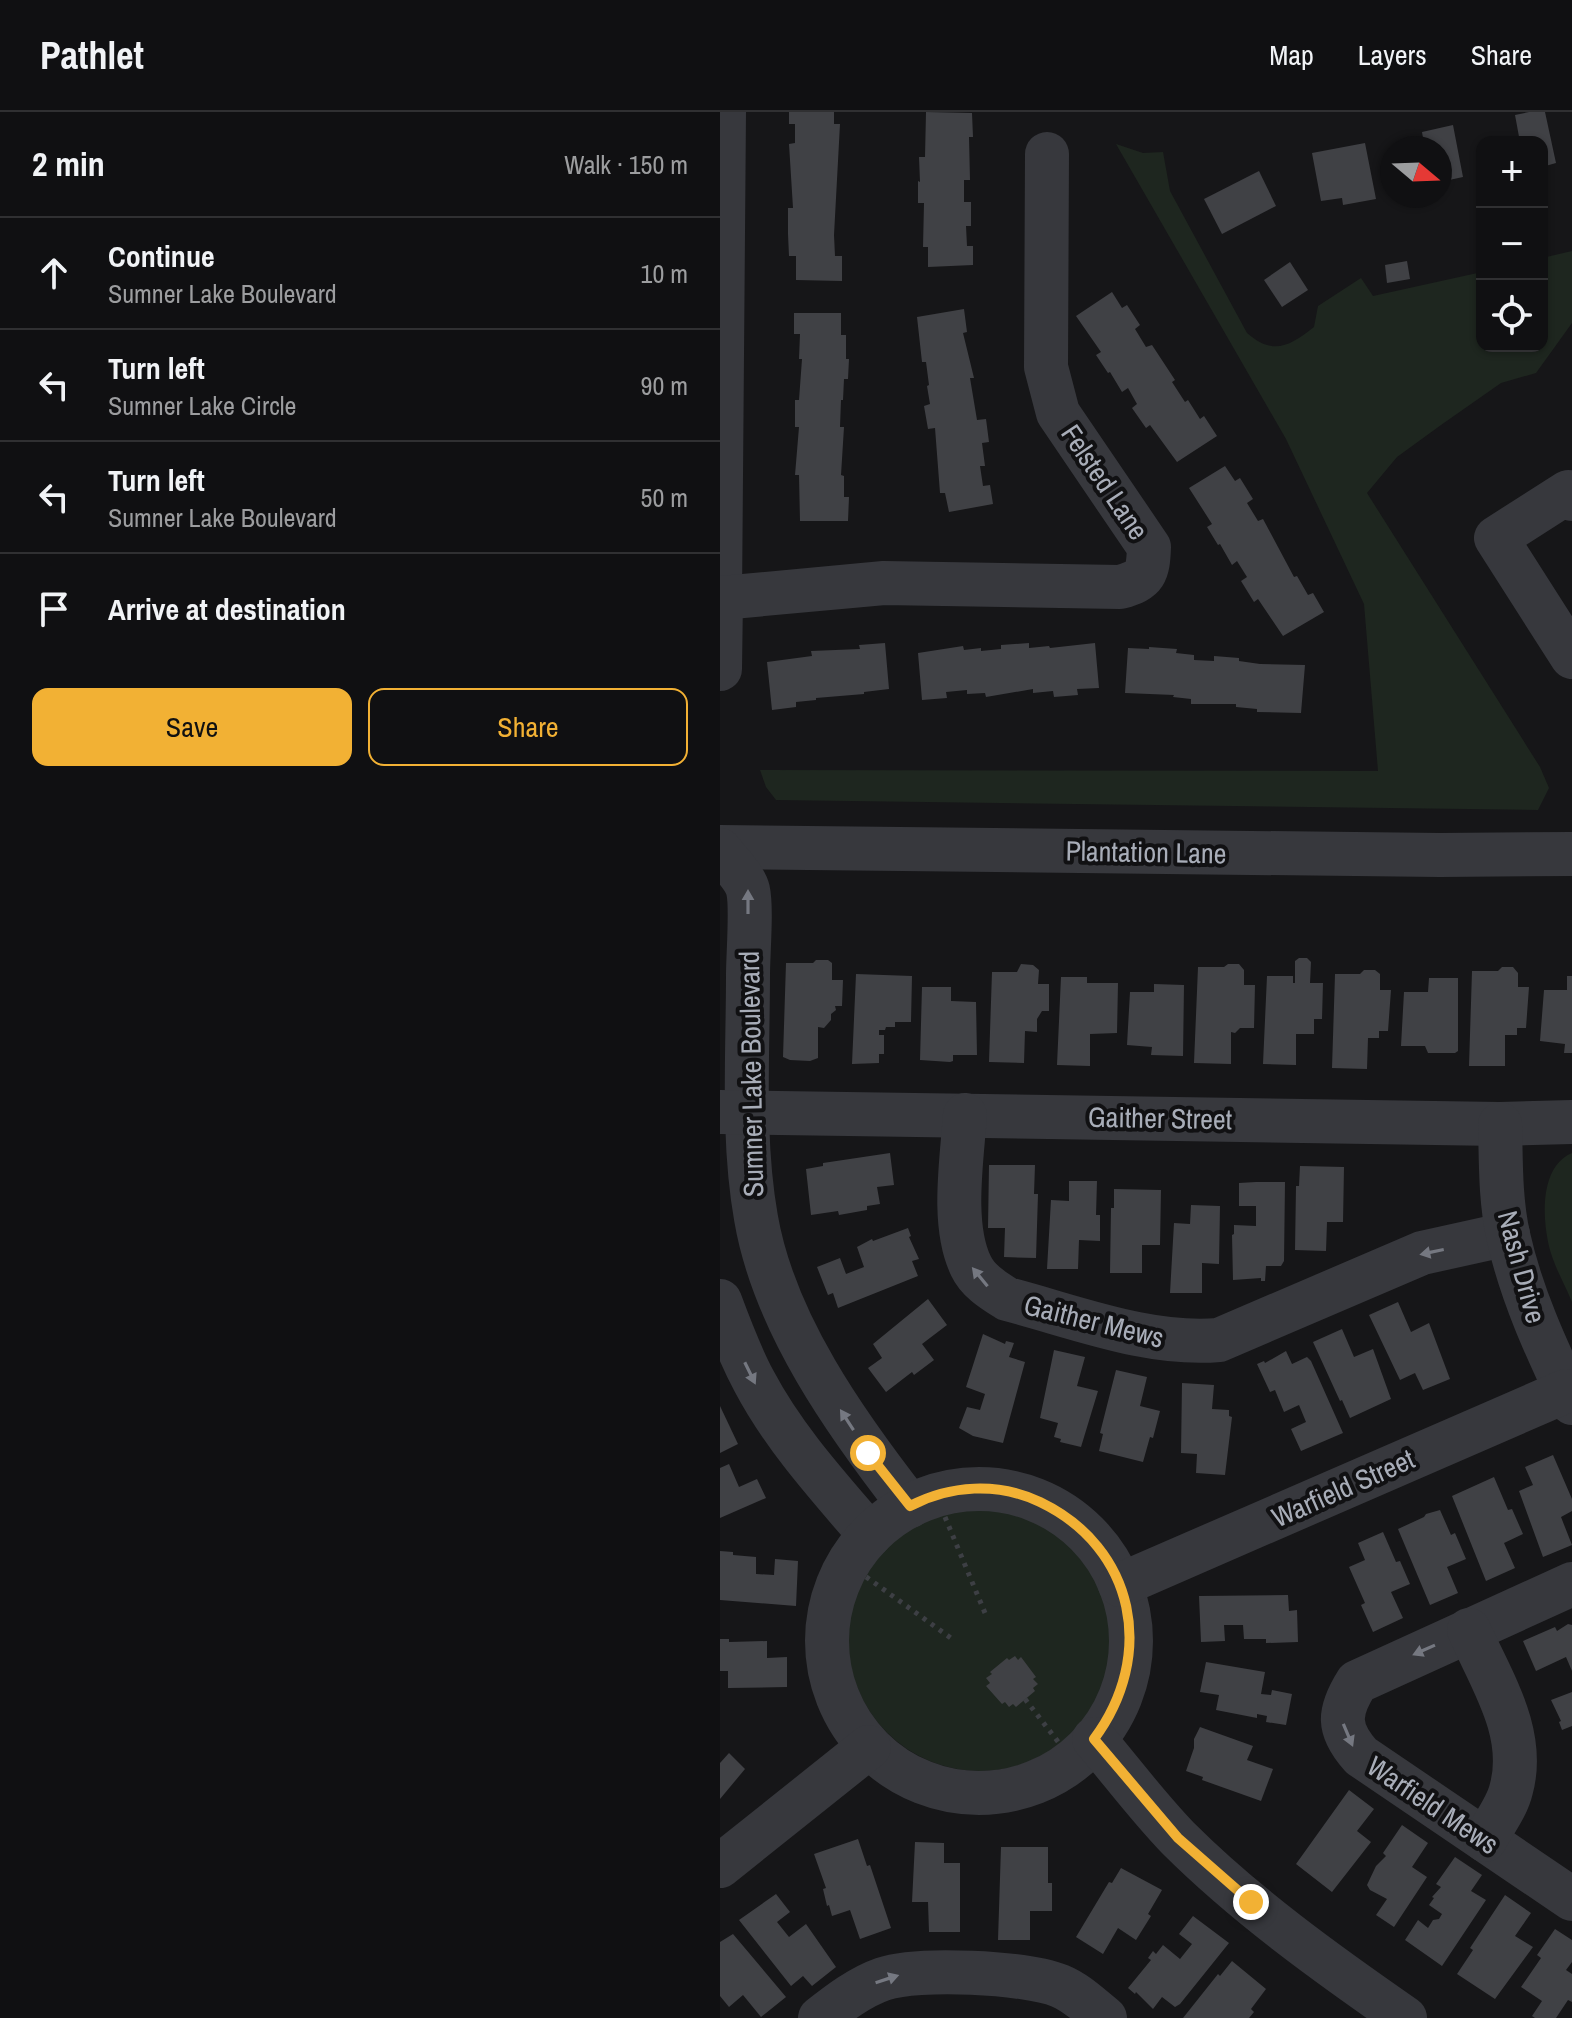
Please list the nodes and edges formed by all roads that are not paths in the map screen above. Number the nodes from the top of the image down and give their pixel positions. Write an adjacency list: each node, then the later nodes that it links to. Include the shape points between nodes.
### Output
1 (724, 112): 4 (street)
2 (1047, 154): 4 (street, Felsted Lane, via 1046,367 1051,390 1058,413 1149,547 1149,568 1138,582 1120,587 884,583)
3 (1572, 499): 5 (street, via 1568,492 1496,538)
4 (720, 598): 6 (street)
5 (1572, 657)
6 (720, 669)
7 (720, 849): 8 (street, Plantation Lane); 9 (street, Sumner Lake Boulevard, one-way to 7, via 748,888)
8 (1572, 854)
9 (734, 1112): 10 (street, Gaither Street); 16 (street, Sumner Lake Boulevard, one-way to 9, via 868,1453 796,1335 756,1222 748,1160)
10 (965, 1115): 12 (street, Gaither Street); 13 (street, Gaither Mews, one-way to 10, via 1422,1253 1219,1340 1153,1338 1007,1299 987,1287 968,1260 960,1218)
11 (1572, 1122): 12 (street, Gaither Street)
12 (1500, 1124): 13 (street, Nash Drive)
13 (1508, 1234): 15 (street, Nash Drive, via 1534,1321)
14 (720, 1301): 17 (street, one-way to 17, via 749,1371)
15 (1569, 1397): 19 (street, Warfield Street)
16 (923, 1500): 17 (street); 19 (street, via 970,1488 1026,1496 1061,1512 1085,1532 1105,1555)
17 (859, 1549): 21 (street, via 830,1609 827,1645 842,1708)
18 (1572, 1584): 20 (street, Warfield Mews)
19 (1120, 1585): 22 (street, via 1131,1638 1127,1673 1118,1701)
20 (1469, 1630): 23 (street, via 1512,1725 1516,1759 1511,1793); 23 (street, Warfield Mews, one-way to 23, via 1357,1682 1343,1703 1343,1728 1361,1756)
21 (869, 1747): 22 (street, via 908,1776 969,1793 1032,1783); 24 (street)
22 (1083, 1750): 28 (street, via 1251,1902)
23 (1485, 1840): 25 (street, Warfield Mews)
24 (720, 1866)
25 (1572, 1899)
26 (820, 2018): 27 (street, one-way to 27, via 880,1980 920,1972 1042,1981 1074,1993)
27 (1105, 2018)
28 (1405, 2018)

